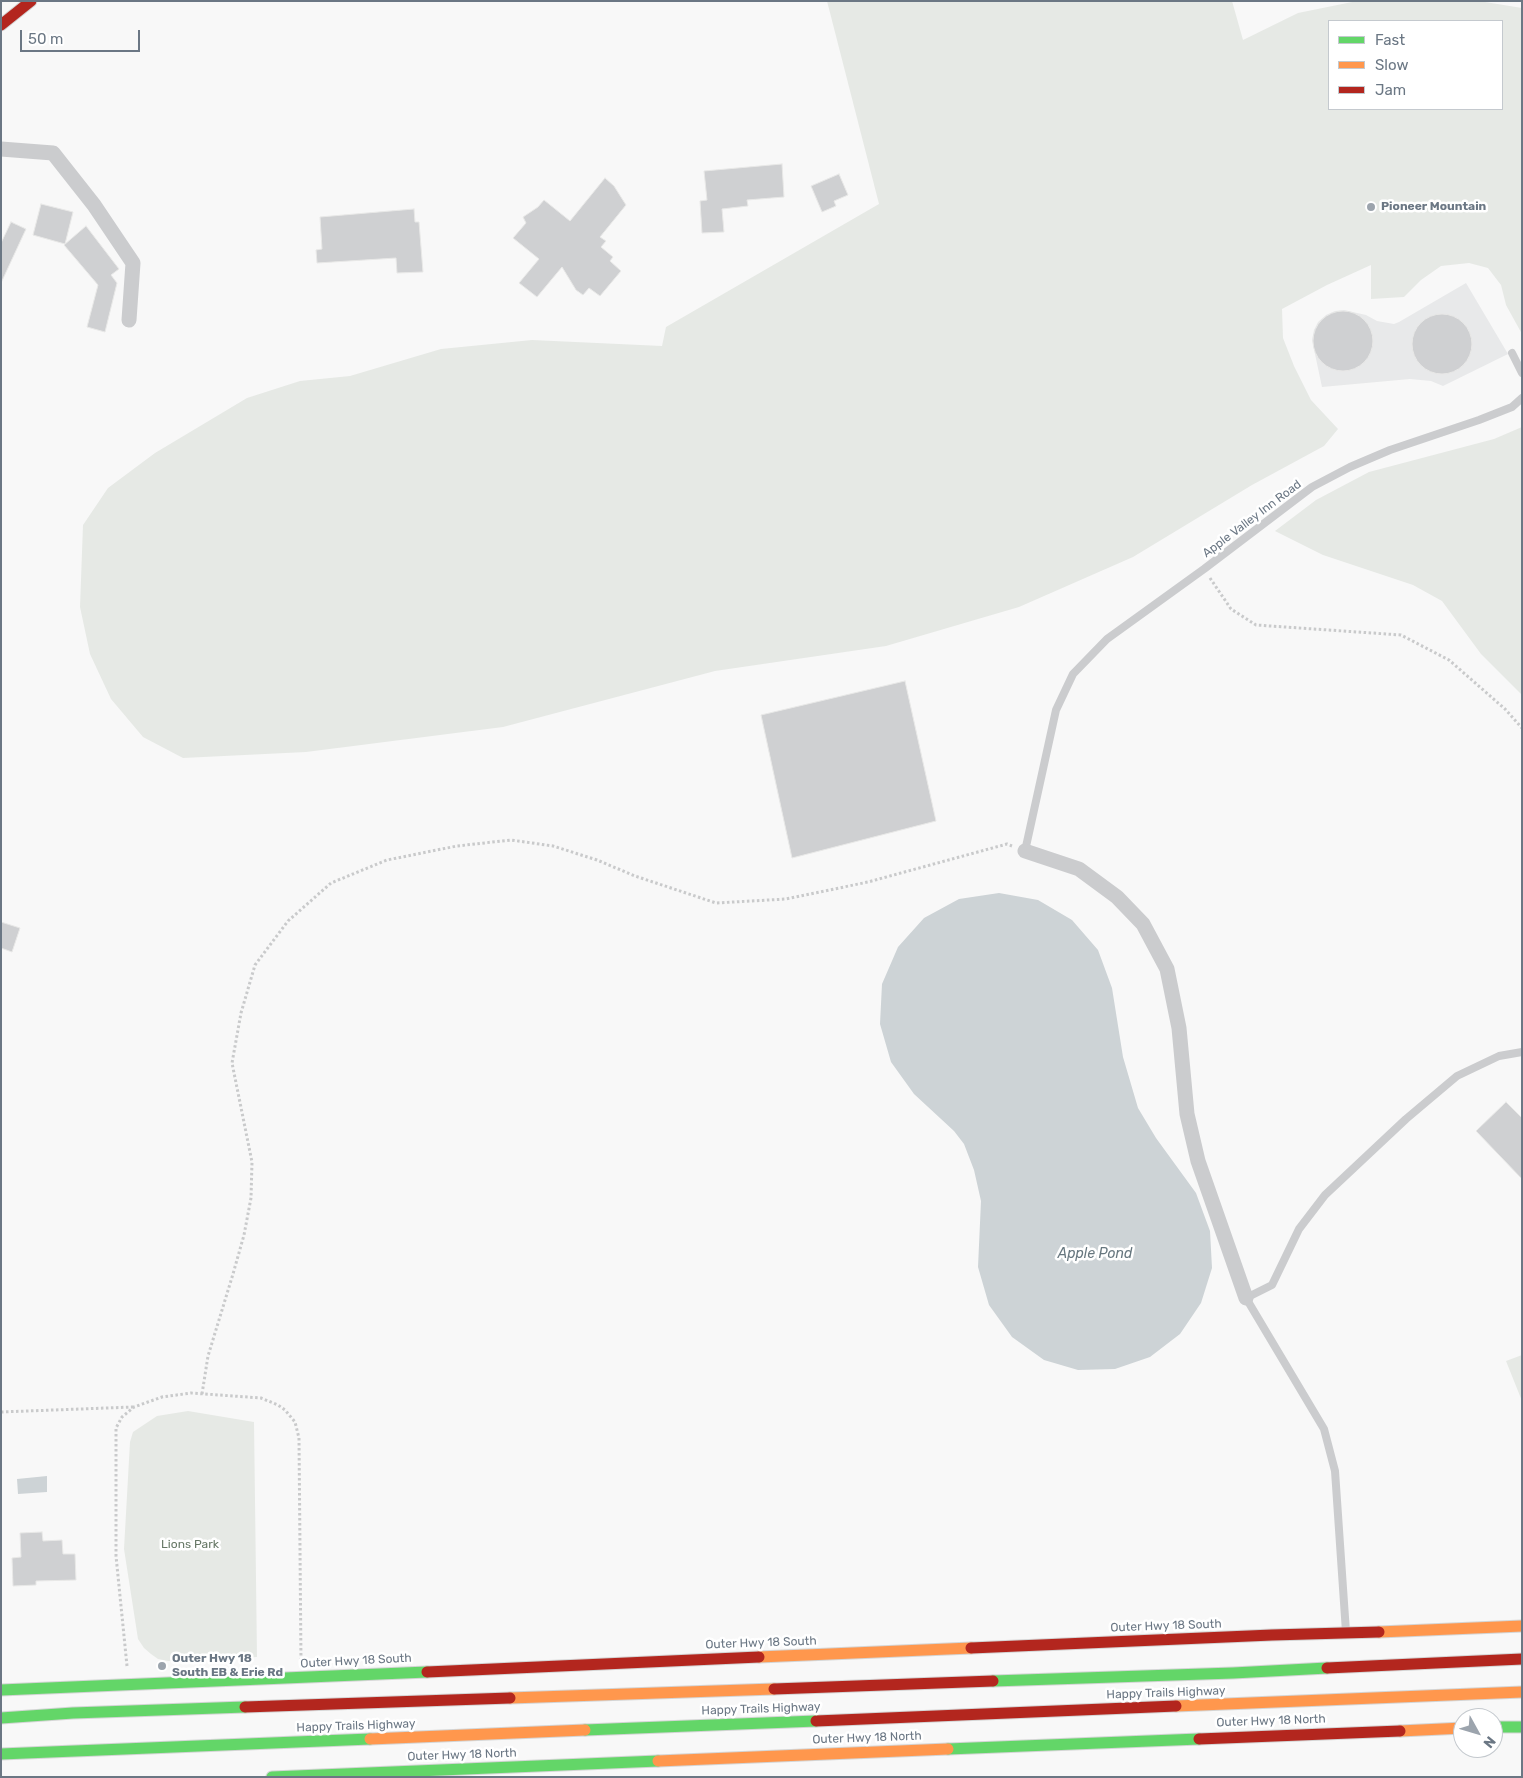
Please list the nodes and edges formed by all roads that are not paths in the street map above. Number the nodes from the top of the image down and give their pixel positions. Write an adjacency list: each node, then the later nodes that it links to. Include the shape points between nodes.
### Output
1 (31, 1): 2 (main road)
2 (1, 25)
3 (1, 149): 4 (street, via 53,152 94,205 133,263)
4 (129, 320)
5 (1512, 353): 6 (lane)
6 (1522, 373)
7 (1522, 398): 8 (lane, Apple Valley Inn Road, via 1512,407 1390,450 1312,487 1106,638 1073,674 1056,710)
8 (1024, 851): 10 (street, via 1079,869 1117,897 1143,924 1167,969 1178,1028 1187,1114 1196,1152)
9 (1522, 1052): 10 (lane, via 1499,1056 1457,1076 1406,1119 1325,1195 1299,1229 1272,1285)
10 (1246, 1298): 12 (lane, via 1324,1429 1335,1471)
11 (1522, 1626): 12 (main road, Outer Hwy 18 South)
12 (1346, 1634): 14 (main road, Outer Hwy 18 South)
13 (1522, 1659): 16 (main road, Happy Trails Highway, via 1233,1673)
14 (1, 1690)
15 (1522, 1692): 20 (main road, Happy Trails Highway)
16 (1, 1718)
17 (1522, 1726): 18 (main road)
18 (1503, 1727)
19 (1453, 1728): 21 (main road, Outer Hwy 18 North)
20 (1, 1754)
21 (272, 1777)

